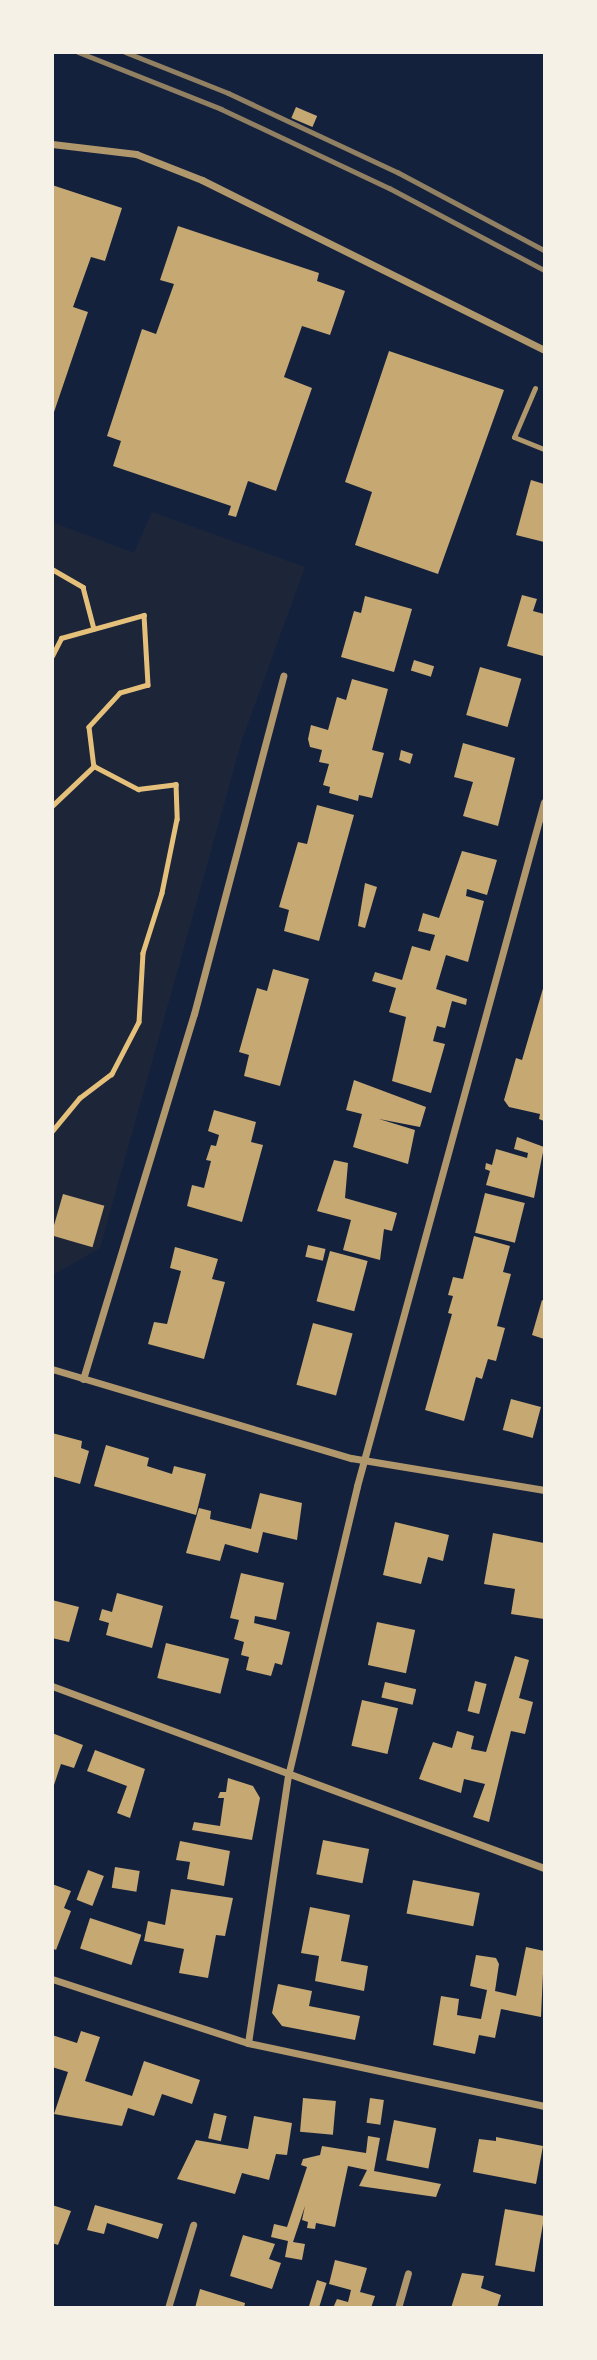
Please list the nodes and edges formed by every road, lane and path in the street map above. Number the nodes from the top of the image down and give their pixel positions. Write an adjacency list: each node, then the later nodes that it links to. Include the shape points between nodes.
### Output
1 (52, 144): 2 (street, via 136,154 202,180)
2 (544, 350)
3 (535, 388): 4 (lane, via 514,437)
4 (544, 449)
5 (52, 569): 6 (path, via 83,587)
6 (94, 629): 7 (path, via 61,638); 9 (path, via 144,615 148,685 120,692 89,727)
7 (52, 656)
8 (283, 676): 14 (street, via 194,1014)
9 (94, 766): 11 (path); 12 (path, via 138,789 176,785 177,819 162,893 143,953 139,1022 112,1074 80,1097)
10 (544, 802): 15 (street)
11 (52, 806)
12 (52, 1132)
13 (52, 1369): 14 (street)
14 (83, 1379): 15 (street)
15 (363, 1460): 16 (street); 18 (street)
16 (544, 1490)
17 (52, 1686): 18 (street)
18 (288, 1776): 19 (street); 21 (street)
19 (544, 1868)
20 (52, 1979): 21 (street)
21 (248, 2043): 22 (street)
22 (544, 2106)
23 (194, 2225): 25 (street)
24 (408, 2273): 26 (street)
25 (168, 2308)
26 (398, 2308)

